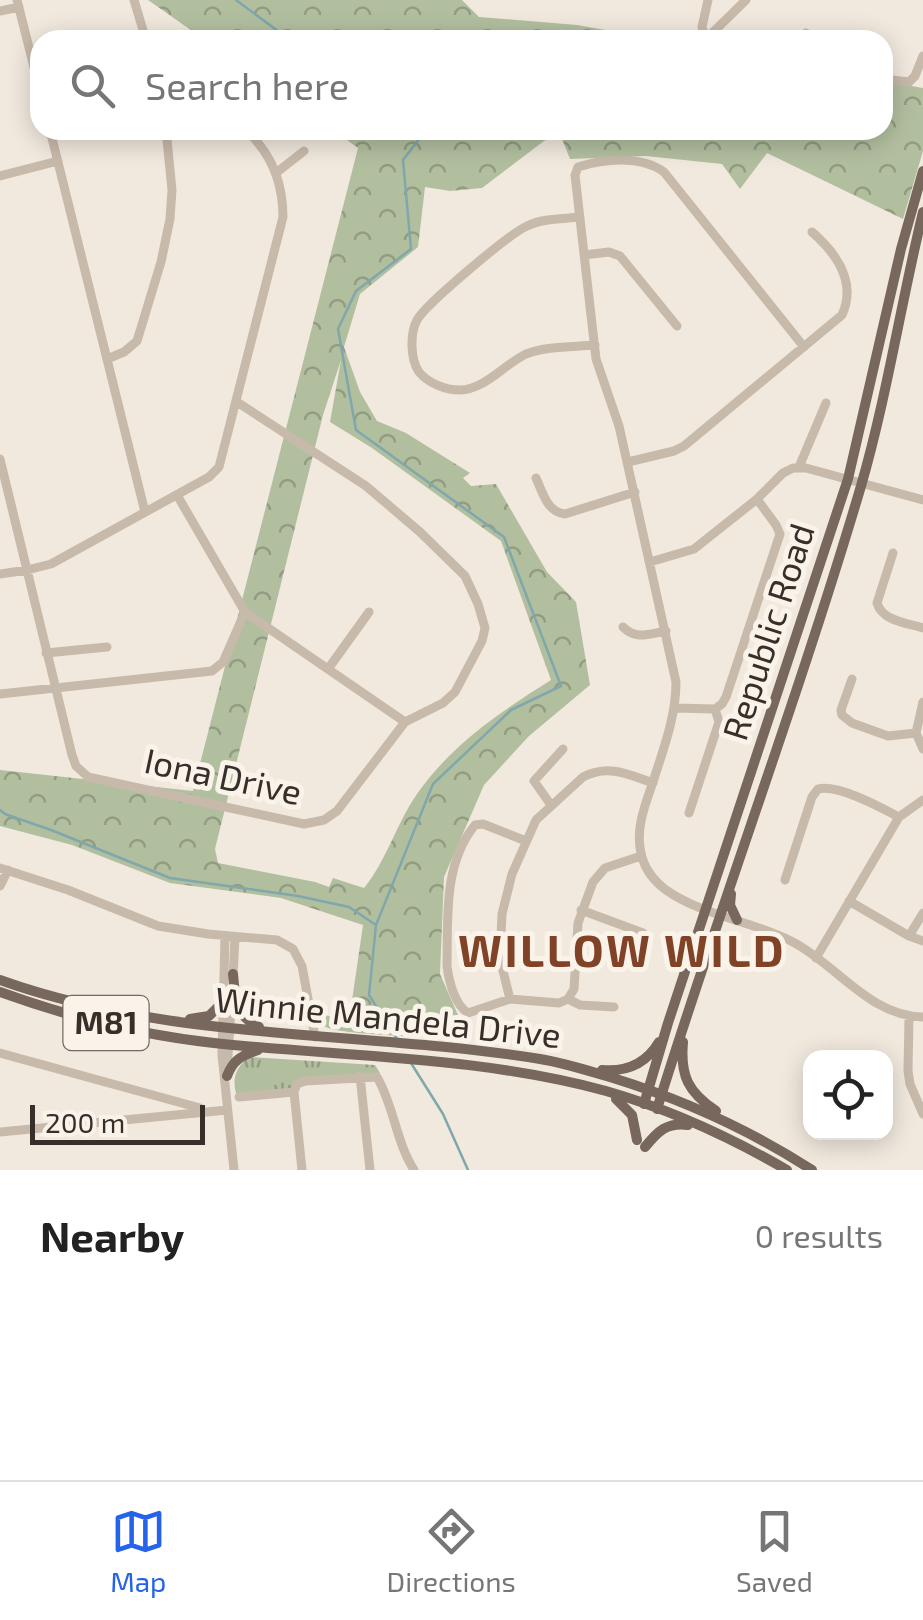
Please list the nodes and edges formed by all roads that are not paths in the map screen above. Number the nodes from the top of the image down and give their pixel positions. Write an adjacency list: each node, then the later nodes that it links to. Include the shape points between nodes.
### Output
1 (134, 0): 6 (street)
2 (708, 0): 7 (street)
3 (746, 0): 8 (street)
4 (18, 3): 5 (street); 9 (street)
5 (0, 11)
6 (143, 30)
7 (703, 30)
8 (716, 30)
9 (30, 50)
10 (923, 56): 11 (street, via 909,82)
11 (893, 80)
12 (53, 140): 16 (street)
13 (167, 140): 27 (street, via 172,190 161,262 137,341)
14 (255, 140): 18 (street)
15 (304, 151): 18 (street)
16 (58, 161): 19 (street); 27 (street)
17 (923, 171): 34 (main road, Republic Road)
18 (276, 173): 28 (street, via 282,228)
19 (0, 176)
20 (923, 212): 35 (main road, Republic Road)
21 (580, 218): 23 (street); 25 (street, via 524,227 467,272 420,315 412,354 430,381 468,389 533,352); 26 (street, via 580,166 631,161 659,168)
22 (812, 232): 26 (street, via 844,272 846,307)
23 (584, 254): 24 (street, via 620,256); 25 (street)
24 (677, 326)
25 (594, 346): 31 (street)
26 (804, 347): 31 (street, via 684,446)
27 (107, 359): 40 (street)
28 (238, 402): 37 (street, via 219,468); 59 (street, Iona Drive, via 366,486 465,576 485,628 482,641 455,692)
29 (826, 403): 32 (street)
30 (0, 459): 43 (street, Iona Drive)
31 (628, 462): 36 (street)
32 (799, 467): 34 (street); 38 (street)
33 (536, 478): 36 (street, via 548,503 565,514)
34 (848, 479): 35 (street); 75 (main road, Republic Road)
35 (862, 482): 39 (street); 70 (main road, Republic Road)
36 (635, 492): 42 (street)
37 (178, 495): 40 (street); 45 (street)
38 (756, 499): 42 (street, via 694,549); 58 (street, via 780,534 726,697)
39 (923, 500)
40 (145, 512): 43 (street, via 52,564)
41 (893, 553): 48 (street, via 878,609)
42 (650, 562): 49 (street)
43 (27, 570): 44 (street); 51 (street, Iona Drive)
44 (0, 574)
45 (245, 612): 52 (street); 54 (street, via 223,662 212,671)
46 (370, 612): 52 (street)
47 (623, 626): 49 (street, via 637,636)
48 (923, 628)
49 (666, 630): 57 (street)
50 (107, 647): 51 (street)
51 (46, 653): 54 (street, Iona Drive)
52 (328, 670): 59 (street)
53 (852, 679): 60 (street, via 842,710 846,719 888,736)
54 (55, 688): 55 (street); 59 (street, Iona Drive, via 72,755 86,776 304,824 338,810)
55 (0, 694)
56 (923, 702): 60 (street)
57 (675, 708): 58 (street); 63 (street)
58 (715, 709): 66 (street, via 720,722)
59 (406, 722)
60 (916, 733): 62 (street)
61 (563, 748): 65 (street, via 535,777)
62 (923, 749)
63 (653, 782): 65 (street, via 607,768 582,777); 69 (street, via 639,830)
64 (923, 800): 67 (street)
65 (551, 804): 68 (street)
66 (689, 813)
67 (898, 817): 72 (street, via 828,787 818,789); 74 (street)
68 (526, 841): 88 (street, via 502,920 500,962); 88 (street, via 475,825 448,887 447,972 459,1005 474,1012)
69 (641, 856): 75 (street, via 664,888); 76 (street, via 601,871)
70 (737, 864): 78 (main road, Republic Road); 79 (main road, via 730,903)
71 (4, 869): 73 (street); 81 (street, via 158,926)
72 (785, 880)
73 (0, 886)
74 (850, 901): 82 (street); 84 (street)
75 (706, 908): 78 (street); 96 (main road, Republic Road)
76 (582, 910): 80 (street); 89 (street)
77 (923, 913): 82 (street)
78 (720, 914): 79 (street); 92 (main road, Republic Road)
79 (737, 920): 84 (street)
80 (644, 933)
81 (230, 936): 85 (street); 90 (street); 99 (street, via 277,940 297,955)
82 (909, 936): 83 (street)
83 (923, 941)
84 (816, 958): 93 (street, via 860,994)
85 (233, 974): 97 (street); 98 (main road, via 239,1013)
86 (0, 980): 95 (main road, Winnie Mandela Drive / M81)
87 (0, 992): 100 (main road, Winnie Mandela Drive / M81, via 94,1021)
88 (510, 999): 89 (street)
89 (568, 999): 91 (street)
90 (223, 1002): 95 (main road, via 209,1016); 97 (street)
91 (614, 1007)
92 (687, 1011): 109 (main road, Republic Road); 116 (main road, via 686,1080)
93 (909, 1016): 94 (street); 115 (street, via 908,1071)
94 (923, 1017)
95 (149, 1018): 97 (main road, Winnie Mandela Drive / M81)
96 (668, 1023): 103 (main road, via 637,1065 608,1071); 106 (main road, Republic Road)
97 (226, 1027): 98 (main road, Winnie Mandela Drive / M81); 100 (street)
98 (269, 1032): 99 (main road, Winnie Mandela Drive / M81)
99 (314, 1037): 103 (main road, Winnie Mandela Drive / M81)
100 (226, 1044): 101 (main road, Winnie Mandela Drive / M81); 104 (street); 114 (street)
101 (269, 1047): 104 (main road, via 239,1058); 108 (main road, Winnie Mandela Drive / M81, via 505,1070)
102 (0, 1053): 113 (street)
103 (572, 1066): 106 (main road, Winnie Mandela Drive / M81)
104 (227, 1076): 114 (street)
105 (360, 1076): 107 (street, via 305,1081); 119 (street, via 380,1081); 122 (street)
106 (648, 1089): 109 (main road, Winnie Mandela Drive / M81); 111 (main road, Republic Road)
107 (294, 1092): 110 (street); 121 (street)
108 (606, 1092): 111 (main road, Winnie Mandela Drive / M81); 117 (main road, via 629,1110 641,1144 666,1126)
109 (662, 1093): 112 (main road, Republic Road); 116 (main road, Winnie Mandela Drive / M81)
110 (239, 1097)
111 (644, 1104): 112 (main road, Winnie Mandela Drive / M81)
112 (656, 1108): 117 (main road, Winnie Mandela Drive / M81)
113 (207, 1110): 114 (street); 118 (street)
114 (227, 1110): 120 (street)
115 (923, 1114)
116 (732, 1123): 124 (main road, Winnie Mandela Drive / M81)
117 (704, 1127): 123 (main road, Winnie Mandela Drive / M81)
118 (0, 1132)
119 (410, 1168)
120 (234, 1170)
121 (302, 1170)
122 (370, 1170)
123 (787, 1170)
124 (812, 1170)

